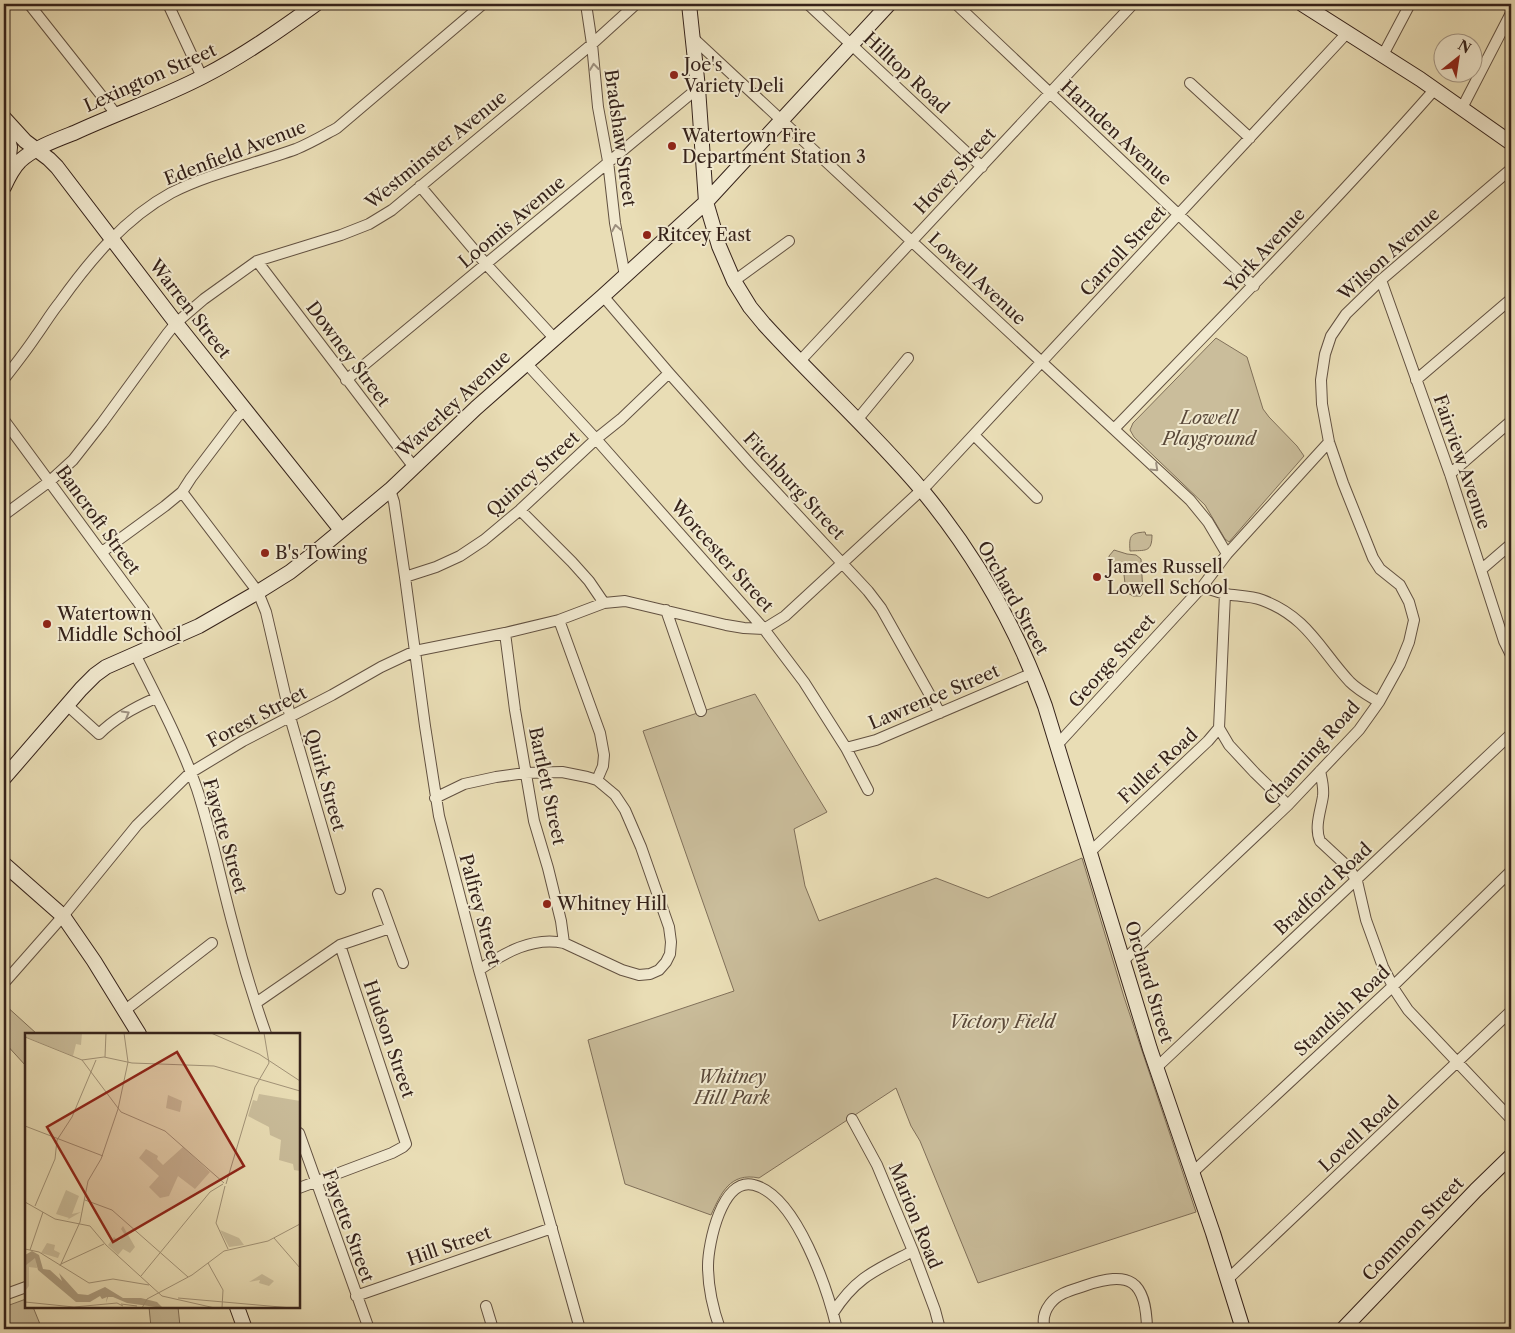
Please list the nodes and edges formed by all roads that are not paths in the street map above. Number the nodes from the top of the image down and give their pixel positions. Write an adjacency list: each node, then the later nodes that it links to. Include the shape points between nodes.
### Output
1 (29, 4): 26 (street)
2 (168, 4): 20 (street)
3 (316, 4): 20 (street, Lexington Street, via 259,44)
4 (483, 4): 40 (street, Edenfield Avenue, via 337,128 298,148 229,170 171,194 149,206)
5 (586, 4): 17 (street, Bradshaw Street)
6 (636, 4): 17 (street, Westminster Avenue)
7 (689, 4): 16 (street, Orchard Street)
8 (808, 4): 18 (street, Hilltop Road)
9 (889, 4): 18 (street, Waverley Avenue)
10 (956, 4): 24 (street, Harnden Avenue)
11 (1133, 4): 24 (street, Hovey Street)
12 (1304, 4): 15 (street)
13 (1410, 4): 19 (street)
14 (1511, 13): 25 (street)
15 (1348, 33): 19 (street); 30 (street, Carroll Street)
16 (693, 38): 22 (street, Orchard Street); 28 (street, Lowell Avenue)
17 (592, 44): 33 (street, Bradshaw Street, one-way to 17, via 598,107); 37 (street, Westminster Avenue)
18 (851, 44): 28 (street, Waverley Avenue); 34 (street, Hilltop Road)
19 (1383, 55): 23 (street)
20 (202, 77): 26 (street, Lexington Street)
21 (1190, 83): 30 (street)
22 (698, 88): 33 (street, Loomis Avenue); 38 (street, Orchard Street)
23 (1435, 89): 25 (street); 48 (street, York Avenue)
24 (1050, 93): 34 (street, Hovey Street); 39 (street, Harnden Avenue)
25 (1462, 108): 31 (street)
26 (116, 114): 32 (street, Lexington Street)
27 (4, 118): 32 (street, Warren Street)
28 (781, 120): 38 (street, Waverley Avenue); 42 (street, Lowell Avenue)
29 (4, 124): 36 (street, via 10,151)
30 (1250, 138): 39 (street, Carroll Street)
31 (1511, 144)
32 (37, 150): 36 (street, Lexington Street, via 19,162); 40 (street, Warren Street, via 55,164)
33 (608, 161): 44 (street, Loomis Avenue); 45 (street, Bradshaw Street, one-way to 33)
34 (982, 167): 42 (street, Hovey Street)
35 (1511, 169): 46 (street, Wilson Avenue)
36 (5, 185)
37 (420, 186): 43 (street, Westminster Avenue, via 392,210 369,224); 44 (street)
38 (706, 202): 45 (street, Waverley Avenue); 47 (street, Orchard Street)
39 (1179, 214): 48 (street, Harnden Avenue); 55 (street, Carroll Street)
40 (112, 238): 51 (street, Warren Street); 58 (street, Edenfield Avenue, via 59,302)
41 (789, 241): 47 (street)
42 (911, 241): 54 (street, Hovey Street); 55 (street, Lowell Avenue)
43 (257, 261): 51 (street, Westminster Avenue); 59 (street, Downey Street)
44 (486, 264): 52 (street); 59 (street, Loomis Avenue)
45 (625, 276): 49 (street, Waverley Avenue)
46 (1380, 280): 60 (street, Fairview Avenue); 68 (street, Wilson Avenue, via 1346,314 1331,336 1325,354 1322,404)
47 (734, 281): 54 (street, Orchard Street, via 750,307)
48 (1254, 286): 65 (street, York Avenue)
49 (603, 296): 52 (street, Waverley Avenue); 57 (street, Fitchburg Street)
50 (1511, 299): 60 (street)
51 (176, 323): 61 (street, Warren Street); 71 (street, Westminster Avenue, via 73,460)
52 (554, 338): 56 (street, Waverley Avenue)
53 (908, 358): 63 (street)
54 (800, 361): 63 (street, Orchard Street)
55 (1042, 362): 65 (street, Lowell Avenue); 66 (street, Carroll Street)
56 (526, 363): 67 (street, Worcester Street); 69 (street, Waverley Avenue)
57 (669, 374): 67 (street, Quincy Street); 82 (street, Fitchburg Street)
58 (4, 379)
59 (346, 380): 69 (street, Downey Street)
60 (1416, 380): 70 (street, Fairview Avenue)
61 (246, 411): 74 (street, via 238,416); 78 (street, Warren Street)
62 (4, 420): 71 (street, Bancroft Street)
63 (857, 420): 73 (street, Orchard Street)
64 (1511, 421): 70 (street)
65 (1117, 432): 81 (street, Lowell Avenue, one-way to 81, via 1190,500)
66 (974, 435): 73 (street, Carroll Street); 75 (street)
67 (596, 439): 76 (street, Quincy Street); 91 (street, Worcester Street)
68 (1329, 442): 81 (street, George Street); 99 (street, Channing Road, via 1373,558 1380,569 1400,585 1414,620 1400,664)
69 (413, 466): 72 (street, Waverley Avenue)
70 (1450, 474): 83 (street, Fairview Avenue)
71 (50, 481): 77 (street, Westminster Avenue); 80 (street, Bancroft Street)
72 (390, 490): 78 (street, Waverley Avenue); 84 (street, Palfrey Street)
73 (921, 490): 82 (street, Carroll Street); 97 (street, Orchard Street, via 961,543 994,596)
74 (182, 492): 80 (street); 86 (street, Quirk Street)
75 (1037, 498)
76 (520, 510): 84 (street, Quincy Street, via 460,556); 88 (street, via 572,562)
77 (4, 515)
78 (341, 530): 86 (street, Waverley Avenue, via 290,572)
79 (1511, 544): 83 (street)
80 (102, 552): 93 (street, Bancroft Street, via 143,609)
81 (1227, 554): 85 (street, George Street)
82 (843, 563): 91 (street, Carroll Street, via 786,616); 102 (street, Fitchburg Street, via 881,608)
83 (1482, 569): 96 (street, Fairview Avenue)
84 (405, 578): 94 (street, Palfrey Street)
85 (1202, 587): 87 (street); 106 (street, George Street)
86 (258, 592): 93 (street, Waverley Avenue); 103 (street, Quirk Street, via 266,612)
87 (1225, 594): 99 (street, via 1261,600 1296,619 1351,684); 104 (street, Fuller Road)
88 (604, 603): 89 (street, Forest Street, via 625,601); 90 (street, Forest Street)
89 (666, 610): 91 (street, Forest Street, via 726,625); 101 (street)
90 (559, 620): 92 (street, Forest Street); 112 (street, via 600,732 604,755)
91 (764, 628): 107 (street, Worcester Street, via 804,682)
92 (505, 633): 94 (street, Forest Street); 110 (street, Bartlett Street)
93 (162, 643): 95 (street, Waverley Avenue)
94 (415, 651): 103 (street, Forest Street); 114 (street, Palfrey Street)
95 (136, 654): 98 (street, Fayette Street); 100 (street, Waverley Avenue, via 100,671)
96 (1511, 655)
97 (1033, 673): 102 (street, Lawrence Street); 106 (street, Orchard Street)
98 (156, 698): 100 (street, one-way to 98, via 99,734 111,722); 109 (street, Fayette Street)
99 (1379, 702): 108 (street, Channing Road, via 1359,730)
100 (67, 705): 111 (street, Waverley Avenue)
101 (701, 711)
102 (940, 713): 107 (street, Lawrence Street, via 876,740)
103 (290, 717): 109 (street, Forest Street); 120 (street, Quirk Street)
104 (1219, 728): 115 (street, via 1229,745); 116 (street, Fuller Road)
105 (1511, 734): 119 (street, Bradford Road)
106 (1057, 745): 116 (street, Orchard Street)
107 (846, 748): 113 (street, Worcester Street)
108 (1320, 772): 115 (street, Channing Road); 119 (street, via 1324,790 1318,836)
109 (190, 773): 122 (street, Forest Street, via 137,826); 132 (street, Fayette Street)
110 (525, 773): 112 (street, via 562,772); 114 (street, via 464,784); 125 (street, Bartlett Street)
111 (4, 778)
112 (597, 780): 125 (street, via 625,810 641,847 669,927 670,954 659,970 639,974 622,970)
113 (868, 790)
114 (435, 798): 129 (street, Palfrey Street)
115 (1288, 805): 127 (street, Channing Road)
116 (1090, 852): 127 (street, Orchard Street)
117 (4, 864): 122 (street)
118 (1511, 871): 131 (street, Standish Road)
119 (1356, 881): 131 (street, via 1366,920); 138 (street, Bradford Road)
120 (340, 890)
121 (378, 894): 123 (street)
122 (63, 916): 130 (street, Forest Street); 133 (street)
123 (390, 928): 126 (street); 128 (street)
124 (212, 943): 133 (street)
125 (564, 943): 129 (street, via 534,943 514,949)
126 (340, 945): 132 (street); 144 (street, Hudson Street, via 406,1144 392,1153)
127 (1123, 961): 138 (street, Orchard Street)
128 (403, 963)
129 (479, 970): 146 (street, Palfrey Street)
130 (4, 983)
131 (1392, 987): 137 (street, via 1408,1010); 143 (street, Standish Road)
132 (256, 1003): 136 (street, Fayette Street)
133 (124, 1011): 135 (street)
134 (1511, 1011): 137 (street, Lovell Road)
135 (138, 1033)
136 (266, 1033)
137 (1458, 1063): 140 (street); 148 (street, Lovell Road)
138 (1156, 1068): 143 (street, Orchard Street)
139 (852, 1119): 147 (street, Marion Road, via 877,1165)
140 (1511, 1119)
141 (300, 1136): 144 (street, Fayette Street)
142 (1511, 1156): 166 (street, Common Street)
143 (1192, 1172): 148 (street, Orchard Street)
144 (315, 1182): 145 (street); 151 (street, Fayette Street)
145 (300, 1188)
146 (552, 1228): 151 (street, Hill Street); 159 (street, Palfrey Street)
147 (913, 1251): 154 (street, via 865,1277 846,1294); 162 (street, Marion Road)
148 (1228, 1280): 165 (street, Orchard Street)
149 (25, 1287): 150 (street)
150 (4, 1295)
151 (356, 1296): 157 (street, Fayette Street)
152 (486, 1306): 158 (street)
153 (237, 1308): 156 (street)
154 (833, 1313): 160 (street, via 810,1252 788,1212 772,1194 747,1184 736,1189 727,1199 712,1237 708,1266 710,1298); 161 (street)
155 (1511, 1325): 167 (street)
156 (245, 1329)
157 (369, 1329)
158 (493, 1329)
159 (580, 1329)
160 (720, 1329)
161 (837, 1329)
162 (940, 1329)
163 (1045, 1329): 164 (street, via 1046,1311 1062,1294 1089,1284 1122,1279 1133,1283 1142,1294)
164 (1147, 1329)
165 (1242, 1329)
166 (1342, 1329)
167 (1507, 1329)

